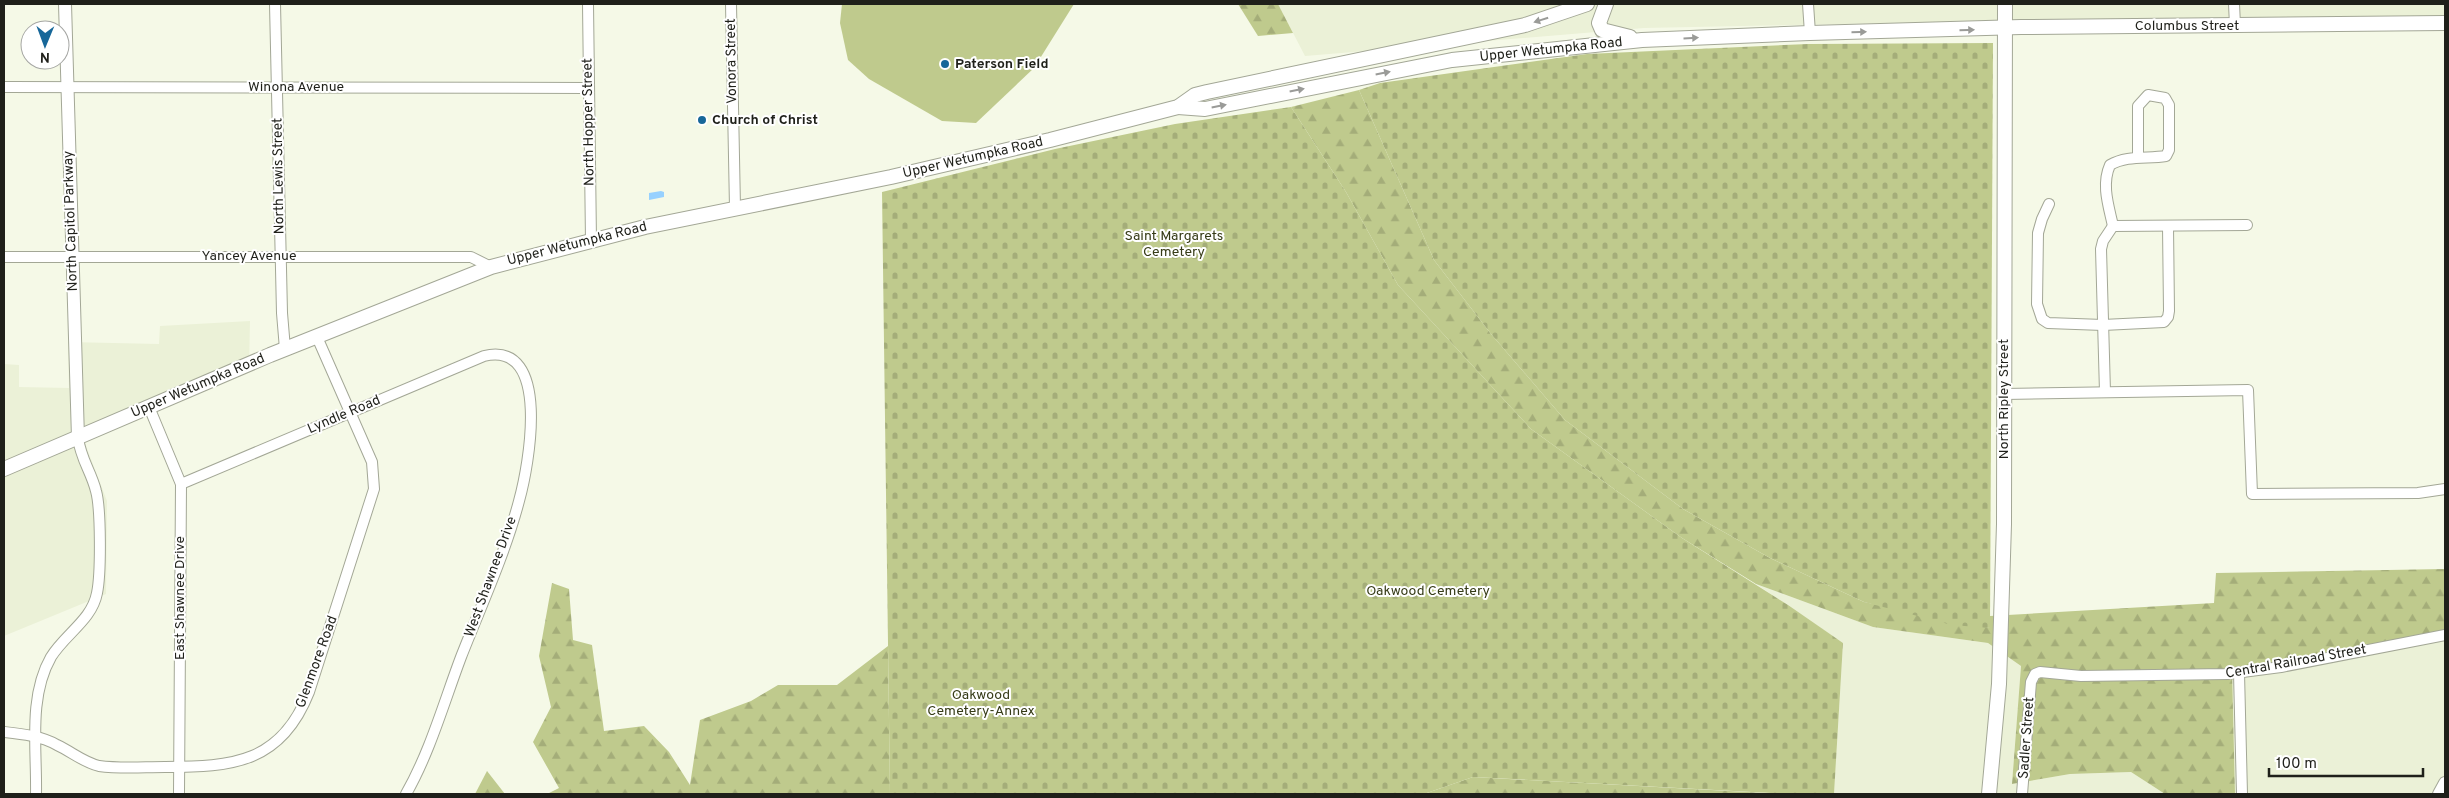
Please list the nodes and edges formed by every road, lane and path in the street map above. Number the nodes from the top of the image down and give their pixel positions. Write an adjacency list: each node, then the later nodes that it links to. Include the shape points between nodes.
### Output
1 (65, 4): 19 (street, North Capitol Parkway)
2 (275, 4): 20 (street, North Lewis Street)
3 (588, 4): 21 (street, North Hopper Street)
4 (731, 4): 25 (street, Vonora Street)
5 (1586, 4): 16 (main road, Upper Wetumpka Road, one-way to 16, via 1525,25)
6 (1606, 4): 15 (main road, via 1599,23 1602,30)
7 (1808, 4): 14 (street)
8 (2005, 4): 12 (main road, North Ripley Street)
9 (2234, 4): 11 (street)
10 (2445, 23): 11 (main road, Columbus Street)
11 (2235, 25): 12 (main road, Columbus Street)
12 (2006, 28): 13 (main road, Columbus Street, one-way to 12); 39 (main road, North Ripley Street)
13 (1929, 30): 14 (main road, Upper Wetumpka Road, one-way to 13)
14 (1810, 33): 15 (main road, Upper Wetumpka Road, one-way to 14)
15 (1642, 40): 17 (main road, Upper Wetumpka Road, via 1452,60)
16 (1400, 52): 17 (main road); 22 (main road, Upper Wetumpka Road, via 1252,81 1195,96)
17 (1404, 69): 22 (main road, Upper Wetumpka Road, one-way to 17, via 1205,109)
18 (4, 87): 19 (street, Winona Avenue)
19 (67, 87): 20 (street, Winona Avenue); 32 (street, North Capitol Parkway)
20 (277, 87): 21 (street, Winona Avenue); 30 (street, North Lewis Street)
21 (588, 88): 29 (street, North Hopper Street)
22 (1178, 107): 25 (main road, Upper Wetumpka Road, via 958,162)
23 (2138, 158): 23 (street, via 2166,156 2169,150 2169,105 2165,98 2157,95 2148,95 2138,106); 27 (street, via 2110,165 2106,199)
24 (2050, 204): 34 (street, via 2038,233 2038,312 2048,323)
25 (735, 208): 29 (main road, Upper Wetumpka Road, via 644,226)
26 (2247, 225): 28 (street)
27 (2113, 226): 28 (street); 34 (street, via 2101,249)
28 (2168, 226): 34 (street, via 2168,317 2164,322)
29 (591, 241): 33 (main road, Upper Wetumpka Road)
30 (281, 256): 32 (street, Yancey Avenue); 33 (street, Yancey Avenue, via 471,257); 36 (street, North Lewis Street)
31 (4, 257): 32 (street, Yancey Avenue)
32 (72, 257): 42 (street, North Capitol Parkway)
33 (491, 267): 35 (main road, Upper Wetumpka Road)
34 (2103, 324): 38 (street)
35 (318, 337): 36 (main road, Upper Wetumpka Road); 41 (street, Glenmore Road)
36 (285, 349): 40 (main road, Upper Wetumpka Road)
37 (509, 356): 41 (street, Lyndle Road, via 484,356); 55 (street, West Shawnee Drive, via 524,371 529,390 529,447 525,477 505,541)
38 (2105, 392): 39 (street); 45 (street, via 2248,390 2252,494 2418,493)
39 (2004, 394): 56 (main road, North Ripley Street, via 2002,620)
40 (149, 407): 42 (main road, Upper Wetumpka Road); 44 (street, East Shawnee Drive)
41 (350, 412): 44 (street, Lyndle Road); 51 (street, Glenmore Road, via 372,462 374,490 304,705 283,734 254,756 221,766)
42 (78, 438): 43 (main road, Upper Wetumpka Road); 50 (street, via 80,454 98,504 98,591 91,611 60,644 46,668 38,695)
43 (4, 469)
44 (181, 484): 51 (street, East Shawnee Drive)
45 (2445, 489)
46 (2445, 635): 47 (street, Central Railroad Street)
47 (2239, 673): 48 (street, Central Railroad Street, via 2081,676 2040,672); 58 (street)
48 (2031, 682): 57 (street, Sadler Street)
49 (4, 732): 50 (street, Glenmore Road)
50 (36, 738): 51 (street, Glenmore Road, via 99,766); 53 (street)
51 (180, 767): 54 (street, East Shawnee Drive)
52 (2445, 783): 59 (street)
53 (36, 794)
54 (180, 794)
55 (406, 794)
56 (1990, 794)
57 (2022, 794)
58 (2242, 794)
59 (2439, 794)

